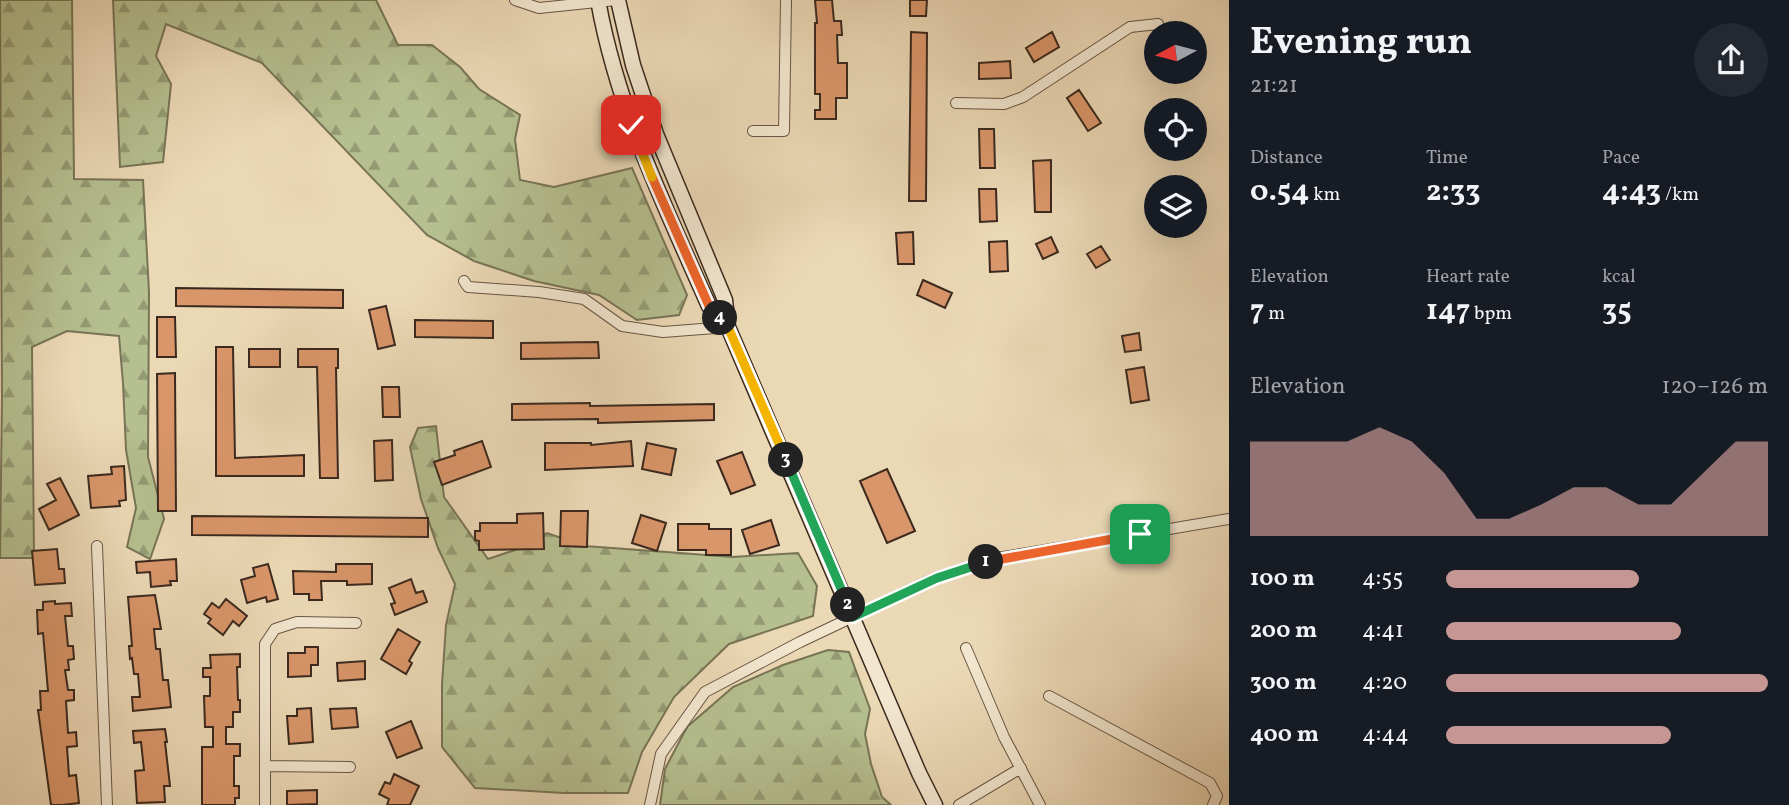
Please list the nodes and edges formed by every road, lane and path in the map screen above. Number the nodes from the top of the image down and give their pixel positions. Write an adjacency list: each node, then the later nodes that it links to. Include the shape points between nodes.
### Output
1 (515, 0): 4 (street, via 539,8)
2 (617, 0): 4 (street); 9 (main road, via 656,134 725,300)
3 (786, 0): 7 (street, via 784,131)
4 (598, 1): 9 (main road, via 631,125 709,306)
5 (1144, 25): 6 (street, via 1130,27 1023,97 1004,104)
6 (956, 103)
7 (752, 131)
8 (464, 281): 9 (street, via 468,287 584,299 622,326 663,332)
9 (728, 327): 12 (main road)
10 (1229, 519): 12 (street, via 997,558 937,578)
11 (97, 546): 19 (street)
12 (853, 617): 21 (street, via 705,692 661,754); 22 (main road)
13 (356, 623): 16 (street, via 297,622 275,629 265,644)
14 (966, 648): 18 (street)
15 (1049, 696): 25 (street, via 1210,783 1217,796)
16 (266, 766): 17 (street); 20 (street)
17 (350, 767)
18 (1021, 768): 23 (street); 24 (street)
19 (107, 805)
20 (265, 805)
21 (650, 805)
22 (935, 805)
23 (959, 805)
24 (1040, 805)
25 (1213, 805)

